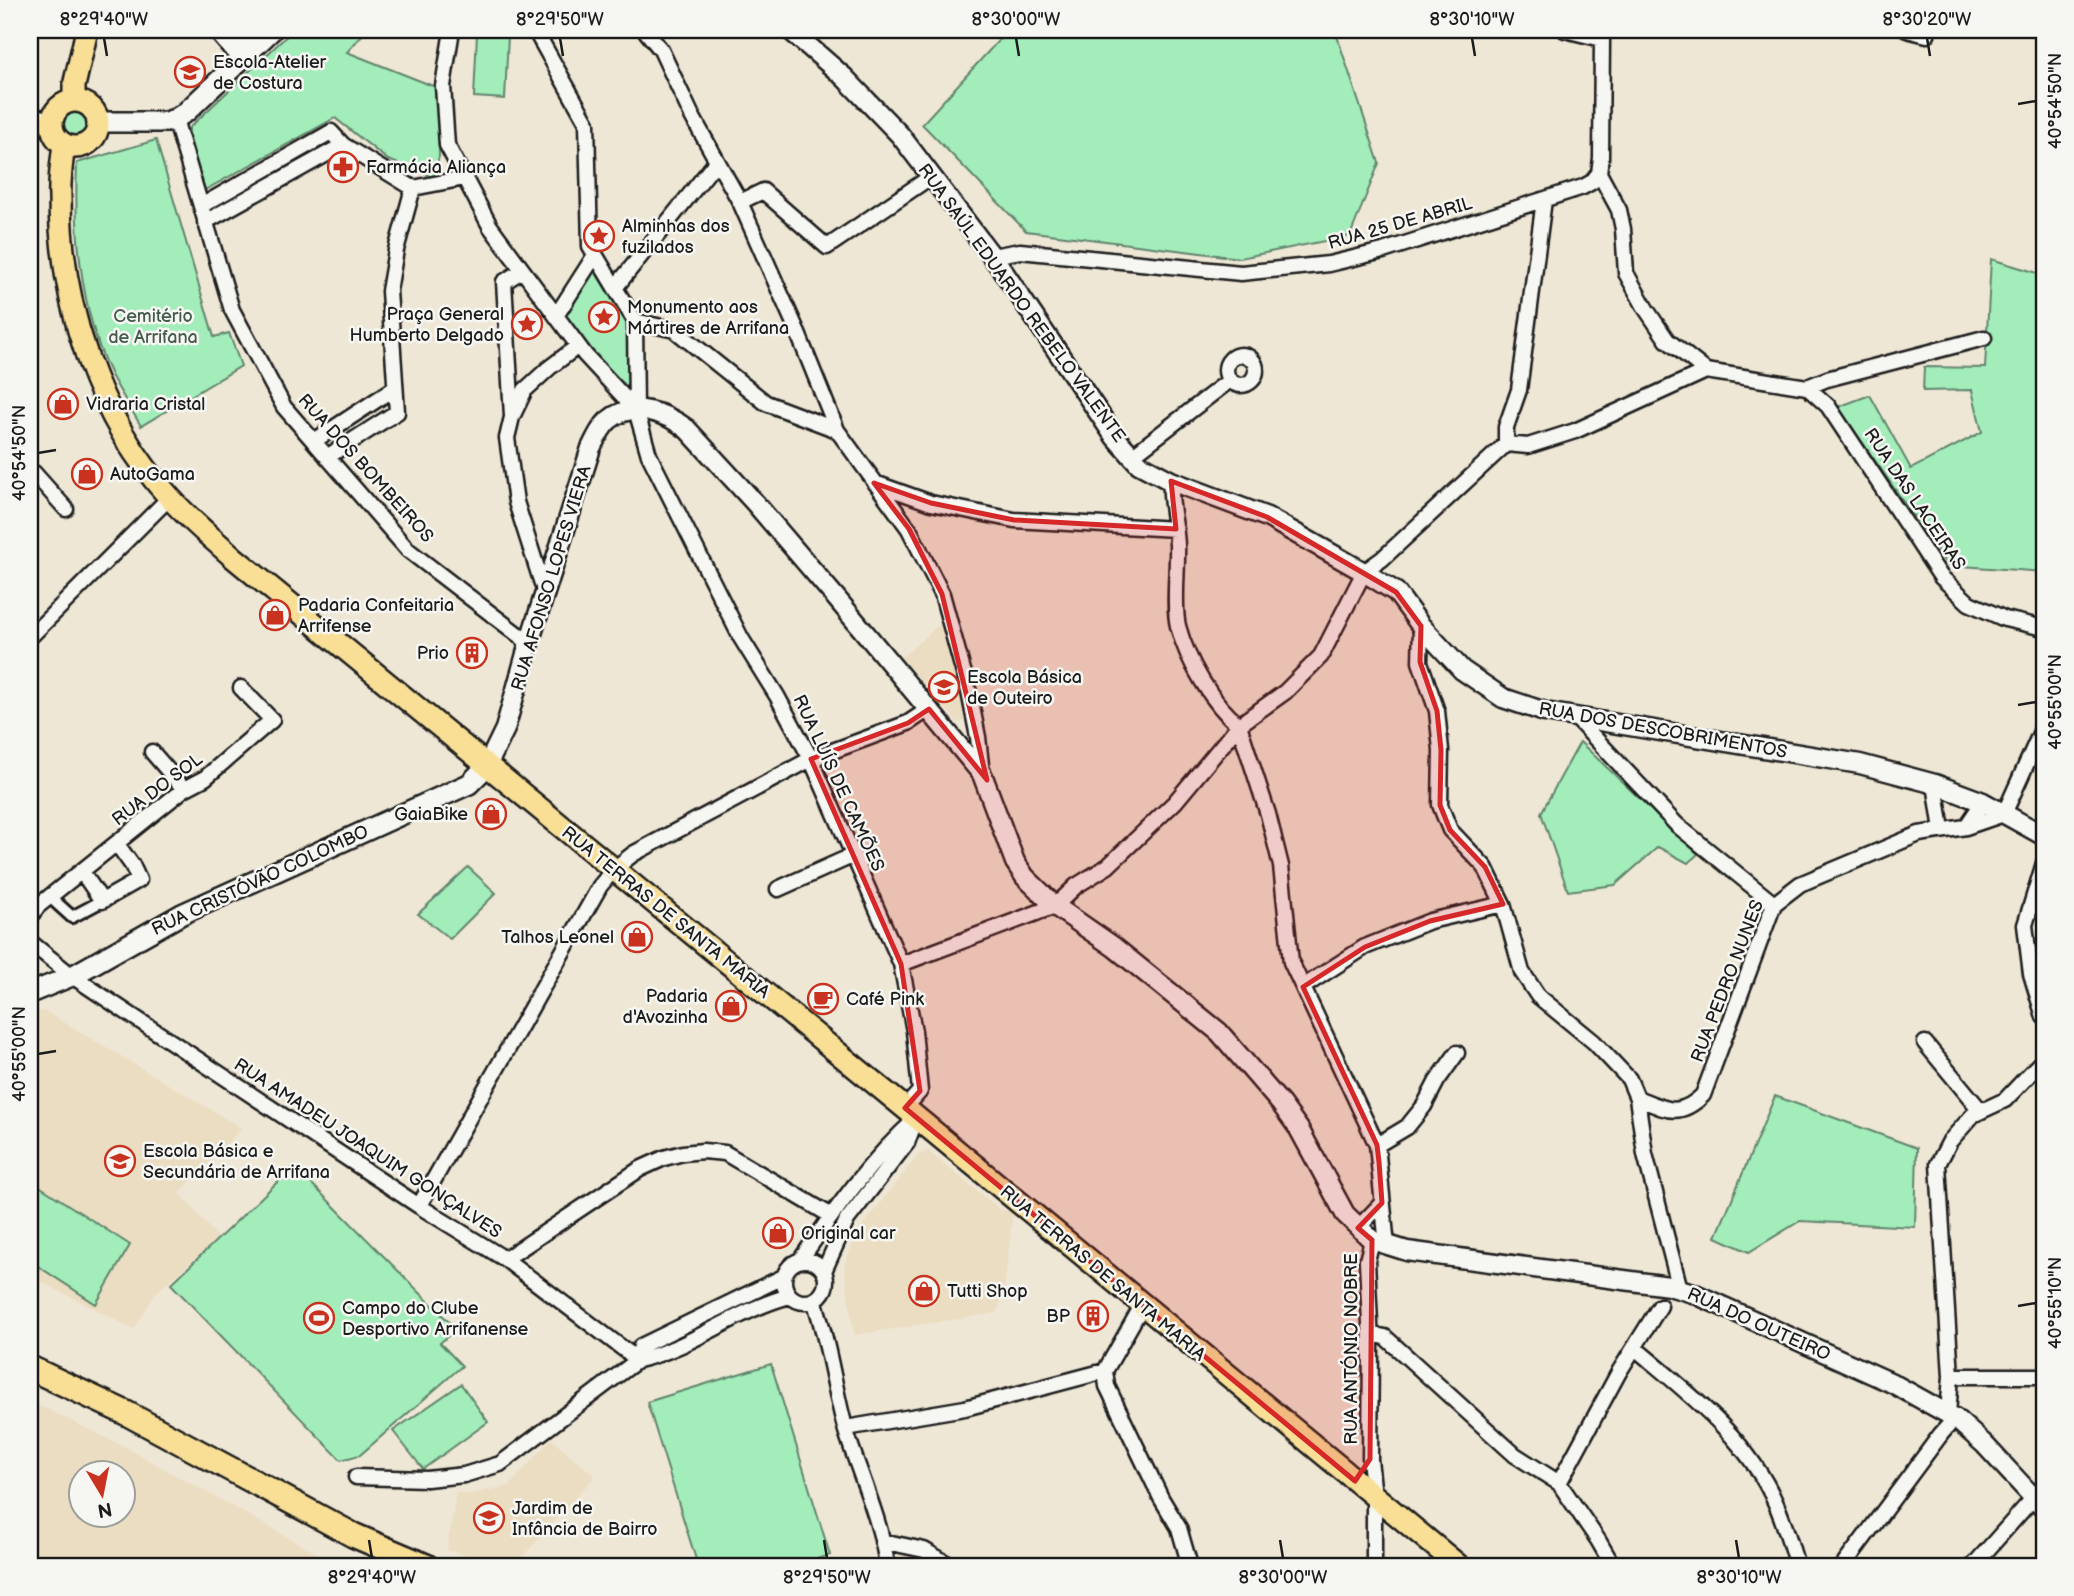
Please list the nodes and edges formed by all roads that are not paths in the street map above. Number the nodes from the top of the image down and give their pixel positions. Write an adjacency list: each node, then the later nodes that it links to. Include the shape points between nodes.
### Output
1 (87, 30): 14 (main road)
2 (217, 30): 13 (street)
3 (236, 30): 13 (street)
4 (272, 30): 13 (main road)
5 (452, 30): 26 (street, via 443,86 447,145)
6 (535, 30): 32 (street, via 587,123 590,246)
7 (790, 30): 25 (street, RUA SAÚL EDUARDO REBELO VALENTE, via 844,77)
8 (1565, 30): 11 (street)
9 (1907, 30): 12 (street)
10 (650, 32): 22 (street)
11 (1606, 34): 23 (street)
12 (1927, 35)
13 (248, 53): 16 (main road)
14 (74, 101): 17 (main road, via 92,109); 18 (main road, via 61,105)
15 (30, 117): 18 (street)
16 (175, 119): 17 (main road); 30 (street, RUA DOS BOMBEIROS)
17 (97, 121): 19 (main road, via 90,141)
18 (52, 122): 19 (main road, via 55,135)
19 (64, 144): 54 (main road, RUA TERRAS DE SANTA MARIA, via 61,226 81,335 109,409)
20 (343, 145): 21 (street, via 331,132); 24 (street); 27 (street)
21 (283, 160): 24 (street); 30 (street)
22 (716, 162): 29 (street); 35 (street)
23 (1599, 173): 28 (street, RUA 25 DE ABRIL, via 1583,187); 40 (street, via 1619,210 1626,273 1667,340)
24 (291, 174): 31 (street)
25 (932, 176): 29 (street, via 827,247 763,191); 33 (street, RUA SAÚL EDUARDO REBELO VALENTE)
26 (466, 178): 27 (street); 36 (street, via 490,226)
27 (413, 188): 43 (street, via 389,290)
28 (1544, 200): 33 (street, RUA 25 DE ABRIL, via 1383,251 1329,264 1241,273 1020,251); 48 (street, via 1518,390 1506,427)
29 (740, 202): 46 (street)
30 (201, 206): 31 (street, RUA DOS BOMBEIROS)
31 (205, 222): 47 (street, RUA DOS BOMBEIROS, via 232,310 284,407)
32 (595, 255): 35 (street); 36 (street)
33 (992, 256): 49 (street, RUA SAÚL EDUARDO REBELO VALENTE)
34 (518, 273): 45 (street, via 504,282)
35 (615, 288): 37 (street)
36 (556, 316): 39 (street)
37 (635, 321): 44 (street); 46 (street, via 675,330 766,404)
38 (1984, 338): 42 (street)
39 (578, 346): 44 (street); 45 (street, via 525,390)
40 (1706, 371): 42 (street); 48 (street, via 1575,431 1528,446)
41 (1230, 380): 49 (street)
42 (1807, 387): 60 (street, RUA DAS LACEIRAS, via 1828,406 1941,577 1969,603 2005,619)
43 (395, 388): 47 (street); 50 (street, via 397,412)
44 (636, 410): 58 (street, RUA AFONSO LOPES VIERA, via 608,420 591,447); 64 (street, via 661,414 687,429); 69 (street, RUA LUÍS DE CAMÕES, via 649,455 671,503)
45 (512, 418): 58 (street, via 507,438 516,502)
46 (837, 430): 53 (street)
47 (314, 441): 50 (street, RUA DOS BOMBEIROS)
48 (1506, 444): 57 (street)
49 (1132, 456): 52 (street, RUA SAÚL EDUARDO REBELO VALENTE)
50 (327, 457): 62 (street, RUA DOS BOMBEIROS, via 408,550)
51 (30, 472): 55 (street)
52 (1171, 481): 56 (street); 57 (street, RUA DOS DESCOBRIMENTOS, via 1267,517)
53 (874, 483): 56 (street, via 931,503 1014,520); 71 (street, via 909,529 942,594 969,692)
54 (169, 498): 61 (street); 70 (main road, RUA TERRAS DE SANTA MARIA, via 233,557)
55 (66, 509)
56 (1176, 529): 66 (street, via 1177,624 1197,671 1223,713)
57 (1364, 572): 59 (street, RUA DOS DESCOBRIMENTOS, via 1396,592); 66 (street, via 1321,656 1285,692)
58 (545, 593): 62 (street, RUA AFONSO LOPES VIERA)
59 (1421, 626): 65 (street, RUA DOS DESCOBRIMENTOS, via 1462,670 1503,698); 87 (street, via 1420,662 1437,711 1440,805 1450,830 1485,867)
60 (2044, 628)
61 (30, 637)
62 (529, 643): 70 (street, RUA AFONSO LOPES VIERA, via 505,729)
63 (241, 688): 73 (street, RUA DO SOL, via 272,720 205,778)
64 (929, 709): 69 (street, via 908,723); 71 (street)
65 (1575, 717): 72 (street, RUA DOS DESCOBRIMENTOS, via 1860,764); 88 (street, via 1677,825)
66 (1239, 725): 89 (street, via 1175,802 1108,866); 94 (street, via 1275,840 1291,962)
67 (2044, 725): 75 (street)
68 (152, 752): 73 (street)
69 (811, 759): 80 (street, RUA LUÍS DE CAMÕES); 82 (street, via 633,854)
70 (487, 766): 82 (main road, RUA TERRAS DE SANTA MARIA); 93 (main road, RUA CRISTÓVÃO COLOMBO, via 470,784 182,914)
71 (982, 774): 89 (street, via 1015,862)
72 (1935, 784): 74 (street, RUA DOS DESCOBRIMENTOS); 77 (street)
73 (184, 789): 79 (street, RUA DO SOL)
74 (1983, 802): 75 (street, RUA DOS DESCOBRIMENTOS); 76 (street)
75 (2004, 814): 76 (street, RUA PEDRO NUNES); 78 (street, RUA DOS DESCOBRIMENTOS)
76 (1966, 827): 77 (street, RUA PEDRO NUNES)
77 (1942, 830): 88 (street, RUA PEDRO NUNES, via 1919,834 1800,884)
78 (2044, 836)
79 (117, 844): 83 (street, RUA DO SOL); 86 (street, via 139,880)
80 (854, 855): 84 (street); 92 (street, RUA LUÍS DE CAMÕES)
81 (2044, 863): 96 (street, via 2025,925 2031,974)
82 (614, 869): 102 (main road, RUA TERRAS DE SANTA MARIA); 105 (street, via 600,886)
83 (82, 872): 85 (street, RUA DO SOL); 86 (street)
84 (778, 889)
85 (50, 897): 86 (street, via 72,918); 90 (street, RUA DO SOL)
86 (102, 901)
87 (1503, 904): 94 (street, via 1430,921 1364,947); 100 (street, via 1522,972 1538,996 1594,1042 1629,1080)
88 (1774, 904): 100 (street, RUA PEDRO NUNES, via 1703,1095 1691,1107 1669,1110)
89 (1055, 906): 92 (street); 107 (street, via 1219,1032 1299,1129 1345,1214)
90 (30, 917)
91 (30, 942): 93 (street, RUA AMADEU JOAQUIM GONÇALVES)
92 (901, 964): 102 (street, RUA LUÍS DE CAMÕES, via 920,1091)
93 (72, 976): 95 (main road, RUA CRISTÓVÃO COLOMBO); 105 (street, RUA AMADEU JOAQUIM GONÇALVES)
94 (1303, 987): 103 (street)
95 (30, 993)
96 (2044, 1017)
97 (1925, 1043): 101 (street)
98 (2044, 1051): 101 (street, via 2043,1060 2005,1100)
99 (1457, 1053): 103 (street, via 1407,1127)
100 (1637, 1098): 113 (street, via 1645,1154)
101 (1981, 1111): 123 (street, via 1950,1141 1938,1164)
102 (911, 1113): 106 (street); 111 (street, RUA LUÍS DE CAMÕES, via 907,1143 848,1220); 116 (main road, RUA TERRAS DE SANTA MARIA)
103 (1377, 1145): 104 (street, RUA ANTÓNIO NOBRE)
104 (1382, 1203): 107 (street); 108 (street, RUA ANTÓNIO NOBRE)
105 (419, 1206): 109 (street, RUA AMADEU JOAQUIM GONÇALVES)
106 (830, 1215): 109 (street, via 725,1153 703,1151 664,1158 640,1169); 110 (street)
107 (1358, 1228): 108 (street)
108 (1379, 1243): 113 (street, RUA DO OUTEIRO, via 1420,1253); 118 (street, RUA ANTÓNIO NOBRE, via 1367,1261)
109 (505, 1259): 120 (street, RUA AMADEU JOAQUIM GONÇALVES)
110 (801, 1259): 111 (street, via 814,1261); 112 (street, via 789,1265)
111 (824, 1271): 115 (street, via 826,1284)
112 (783, 1277): 114 (street); 120 (street, via 640,1346)
113 (1680, 1289): 126 (street, RUA DO OUTEIRO, via 1892,1383)
114 (790, 1296): 115 (street, via 801,1302); 120 (street, via 763,1304 658,1356)
115 (814, 1300): 127 (street)
116 (1143, 1304): 122 (street); 130 (main road, RUA TERRAS DE SANTA MARIA)
117 (1660, 1306): 119 (street)
118 (1371, 1334): 128 (street, RUA ANTÓNIO NOBRE); 131 (street, via 1385,1337 1515,1455)
119 (1635, 1348): 131 (street); 143 (street, via 1744,1450 1776,1503)
120 (638, 1360): 129 (street, via 500,1464 464,1475 427,1479)
121 (30, 1368): 136 (highway, via 126,1413 353,1535)
122 (1105, 1371): 127 (street, via 965,1408); 139 (street, via 1107,1386 1180,1528)
123 (1951, 1376): 124 (street); 126 (street)
124 (2044, 1376)
125 (30, 1377): 135 (highway)
126 (1951, 1416): 133 (street, RUA DO OUTEIRO); 144 (street)
127 (846, 1428): 134 (street)
128 (1370, 1459): 130 (street, RUA ANTÓNIO NOBRE); 132 (street, RUA ANTÓNIO NOBRE)
129 (356, 1477)
130 (1355, 1481): 132 (main road, RUA TERRAS DE SANTA MARIA)
131 (1559, 1483): 142 (street)
132 (1374, 1496): 140 (street, RUA ANTÓNIO NOBRE); 141 (main road, RUA TERRAS DE SANTA MARIA)
133 (2040, 1497): 145 (street)
134 (882, 1541): 137 (street); 138 (street, via 924,1550)
135 (402, 1566)
136 (426, 1566)
137 (887, 1566)
138 (951, 1566)
139 (1189, 1566)
140 (1374, 1566)
141 (1459, 1566)
142 (1613, 1566)
143 (1797, 1566)
144 (1843, 1566)
145 (1973, 1566)

